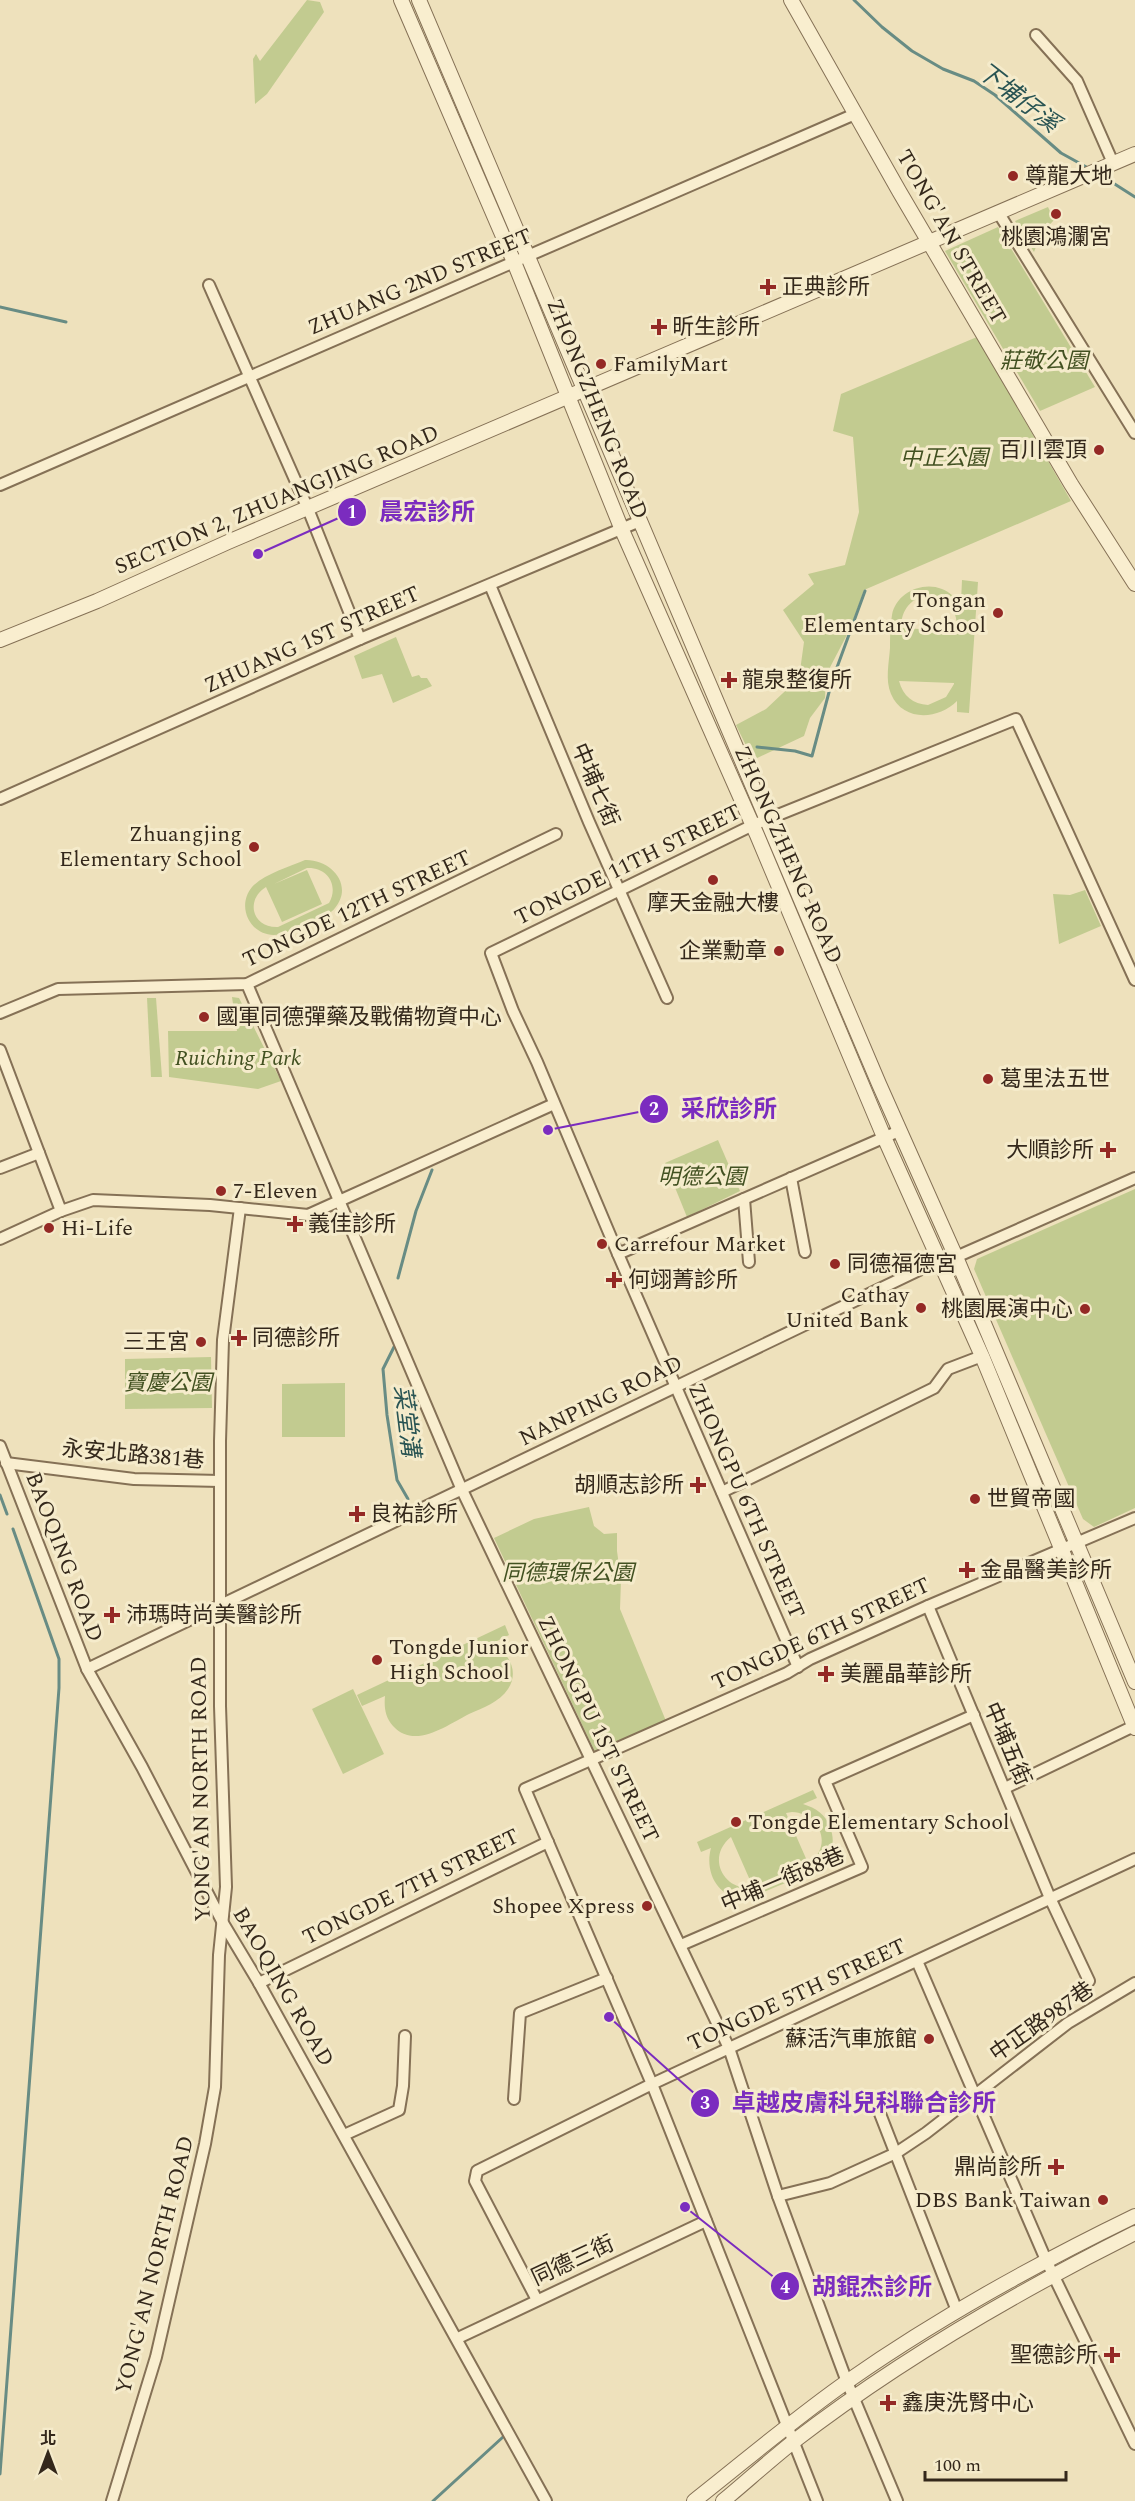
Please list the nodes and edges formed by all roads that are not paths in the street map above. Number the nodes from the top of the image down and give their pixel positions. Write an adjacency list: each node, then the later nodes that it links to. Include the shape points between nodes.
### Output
1 (401, 0): 11 (street, ZHONGZHENG ROAD)
2 (419, 0): 10 (street, ZHONGZHENG ROAD)
3 (791, 0): 5 (street, TONG'AN STREET)
4 (1036, 35): 7 (street, via 1077,81)
5 (855, 114): 9 (street, TONG'AN STREET); 10 (street, ZHUANG 2ND STREET)
6 (1135, 154): 7 (street, SECTION 2, ZHUANGJING ROAD)
7 (1109, 165): 8 (street, SECTION 2, ZHUANGJING ROAD)
8 (998, 212): 9 (street, SECTION 2, ZHUANGJING ROAD); 16 (street)
9 (929, 241): 14 (street, SECTION 2, ZHUANGJING ROAD); 21 (street, TONG'AN STREET, via 1071,484)
10 (528, 256): 11 (street, ZHUANG 2ND STREET); 14 (street, ZHONGZHENG ROAD)
11 (514, 262): 13 (street, ZHUANG 2ND STREET); 15 (street, ZHONGZHENG ROAD)
12 (209, 285): 13 (street)
13 (250, 377): 17 (street, ZHUANG 2ND STREET); 18 (street)
14 (586, 390): 15 (street, SECTION 2, ZHUANGJING ROAD); 19 (street, ZHONGZHENG ROAD)
15 (570, 397): 18 (street, SECTION 2, ZHUANGJING ROAD); 20 (street, ZHONGZHENG ROAD)
16 (1135, 433)
17 (0, 485)
18 (308, 509): 23 (street); 24 (street, SECTION 2, ZHUANGJING ROAD)
19 (640, 521): 20 (street, ZHUANG 1ST STREET); 26 (street, ZHONGZHENG ROAD)
20 (622, 530): 22 (street, ZHUANG 1ST STREET); 27 (street, ZHONGZHENG ROAD)
21 (1135, 584)
22 (490, 585): 23 (street, ZHUANG 1ST STREET); 29 (street, 中埔七街)
23 (360, 639): 25 (street, ZHUANG 1ST STREET)
24 (0, 640)
25 (0, 799)
26 (768, 820): 27 (street, TONGDE 11TH STREET); 31 (street, TONGDE 11TH STREET, via 1016,719); 37 (street, ZHONGZHENG ROAD)
27 (753, 825): 29 (street, TONGDE 11TH STREET); 38 (street, ZHONGZHENG ROAD)
28 (556, 834): 32 (street, TONGDE 12TH STREET)
29 (619, 892): 30 (street, TONGDE 11TH STREET); 33 (street, 中埔七街)
30 (491, 953): 36 (street, ZHONGPU 6TH STREET)
31 (1135, 980)
32 (247, 984): 34 (street, TONGDE 12TH STREET, via 58,989); 44 (street, ZHONGPU 1ST STREET)
33 (668, 998)
34 (0, 1013)
35 (0, 1050): 39 (street)
36 (554, 1104): 44 (street); 49 (street, ZHONGPU 6TH STREET)
37 (899, 1131): 38 (street); 50 (street, ZHONGZHENG ROAD)
38 (884, 1137): 41 (street); 51 (street, ZHONGZHENG ROAD)
39 (39, 1154): 40 (street); 46 (street)
40 (0, 1168)
41 (791, 1178): 43 (street); 48 (street)
42 (1135, 1178): 50 (street, NANPING ROAD)
43 (744, 1199): 49 (street); 52 (street)
44 (340, 1203): 45 (street, via 308,1215); 58 (street, ZHONGPU 1ST STREET)
45 (240, 1208): 46 (street, via 93,1200); 57 (street, YONG'AN NORTH ROAD, via 223,1340)
46 (61, 1211): 47 (street)
47 (0, 1239)
48 (805, 1252)
49 (618, 1254): 54 (street, ZHONGPU 6TH STREET)
50 (956, 1257): 51 (street, NANPING ROAD); 61 (street, ZHONGZHENG ROAD)
51 (940, 1260): 53 (street, ZHONGZHENG ROAD); 54 (street, NANPING ROAD)
52 (749, 1263)
53 (982, 1356): 59 (street, via 948,1369 934,1388); 62 (street, ZHONGZHENG ROAD)
54 (675, 1387): 58 (street, NANPING ROAD); 59 (street, ZHONGPU 6TH STREET)
55 (0, 1446): 56 (street, BAOQING ROAD)
56 (6, 1462): 57 (street, 永安北路381巷, via 134,1479); 66 (street, BAOQING ROAD)
57 (220, 1481): 64 (street, YONG'AN NORTH ROAD)
58 (462, 1490): 64 (street, NANPING ROAD); 70 (street, ZHONGPU 1ST STREET)
59 (722, 1492): 65 (street, ZHONGPU 6TH STREET)
60 (1135, 1518): 61 (street, TONGDE 6TH STREET)
61 (1075, 1544): 62 (street, TONGDE 6TH STREET); 67 (street, ZHONGZHENG ROAD)
62 (1060, 1548): 63 (street, TONGDE 6TH STREET); 69 (street, ZHONGZHENG ROAD)
63 (928, 1606): 65 (street, TONGDE 6TH STREET); 68 (street, 中埔五街)
64 (219, 1607): 66 (street, NANPING ROAD); 75 (street, YONG'AN NORTH ROAD)
65 (798, 1666): 70 (street, TONGDE 6TH STREET)
66 (87, 1669): 75 (street, BAOQING ROAD)
67 (1135, 1682)
68 (974, 1715): 71 (street, 中埔五街); 76 (street, 中埔一街88巷, via 825,1781 862,1867)
69 (1135, 1727): 71 (street)
70 (591, 1760): 72 (street, TONGDE 6TH STREET, via 525,1789); 76 (street, ZHONGPU 1ST STREET)
71 (1005, 1788): 74 (street, 中埔五街)
72 (548, 1842): 78 (street); 80 (street, TONGDE 7TH STREET)
73 (1135, 1859): 74 (street, TONGDE 5TH STREET)
74 (1050, 1898): 77 (street, TONGDE 5TH STREET); 79 (street, 中埔五街)
75 (224, 1923): 80 (street, BAOQING ROAD); 104 (street, YONG'AN NORTH ROAD, via 219,1955 215,2087 205,2144 156,2357)
76 (681, 1945): 83 (street, ZHONGPU 1ST STREET)
77 (917, 1960): 83 (street, TONGDE 5TH STREET); 85 (street)
78 (607, 1977): 84 (street); 86 (street, via 520,2013)
79 (1089, 1981)
80 (259, 1983): 88 (street, BAOQING ROAD)
81 (1135, 1983): 85 (street, 中正路987巷, via 1068,2023)
82 (405, 2036): 88 (street, via 399,2110)
83 (729, 2048): 84 (street, TONGDE 5TH STREET); 90 (street, ZHONGPU 1ST STREET)
84 (652, 2084): 92 (street); 96 (street, TONGDE 5TH STREET, via 477,2171 475,2181)
85 (974, 2095): 89 (street, 中正路987巷); 94 (street)
86 (514, 2099)
87 (877, 2106): 89 (street)
88 (344, 2135): 98 (street, BAOQING ROAD)
89 (896, 2153): 90 (street, 中正路987巷, via 830,2183); 97 (street)
90 (778, 2196): 99 (street, ZHONGPU 1ST STREET)
91 (1135, 2216): 94 (street)
92 (706, 2221): 96 (street, 同德三街); 101 (street)
93 (1135, 2234): 95 (street)
94 (1046, 2260): 95 (street); 97 (street)
95 (1053, 2274): 100 (street, via 962,2327); 103 (street)
96 (537, 2300): 98 (street, 同德三街)
97 (957, 2311): 99 (street)
98 (458, 2338): 105 (street, BAOQING ROAD)
99 (847, 2382): 100 (street, ZHONGPU 1ST STREET); 101 (street)
100 (855, 2398): 102 (street); 109 (street, ZHONGPU 1ST STREET)
101 (789, 2426): 102 (street); 106 (street)
102 (794, 2442): 107 (street); 108 (street)
103 (1135, 2444)
104 (112, 2501)
105 (546, 2501)
106 (694, 2501)
107 (723, 2501)
108 (817, 2501)
109 (897, 2501)

